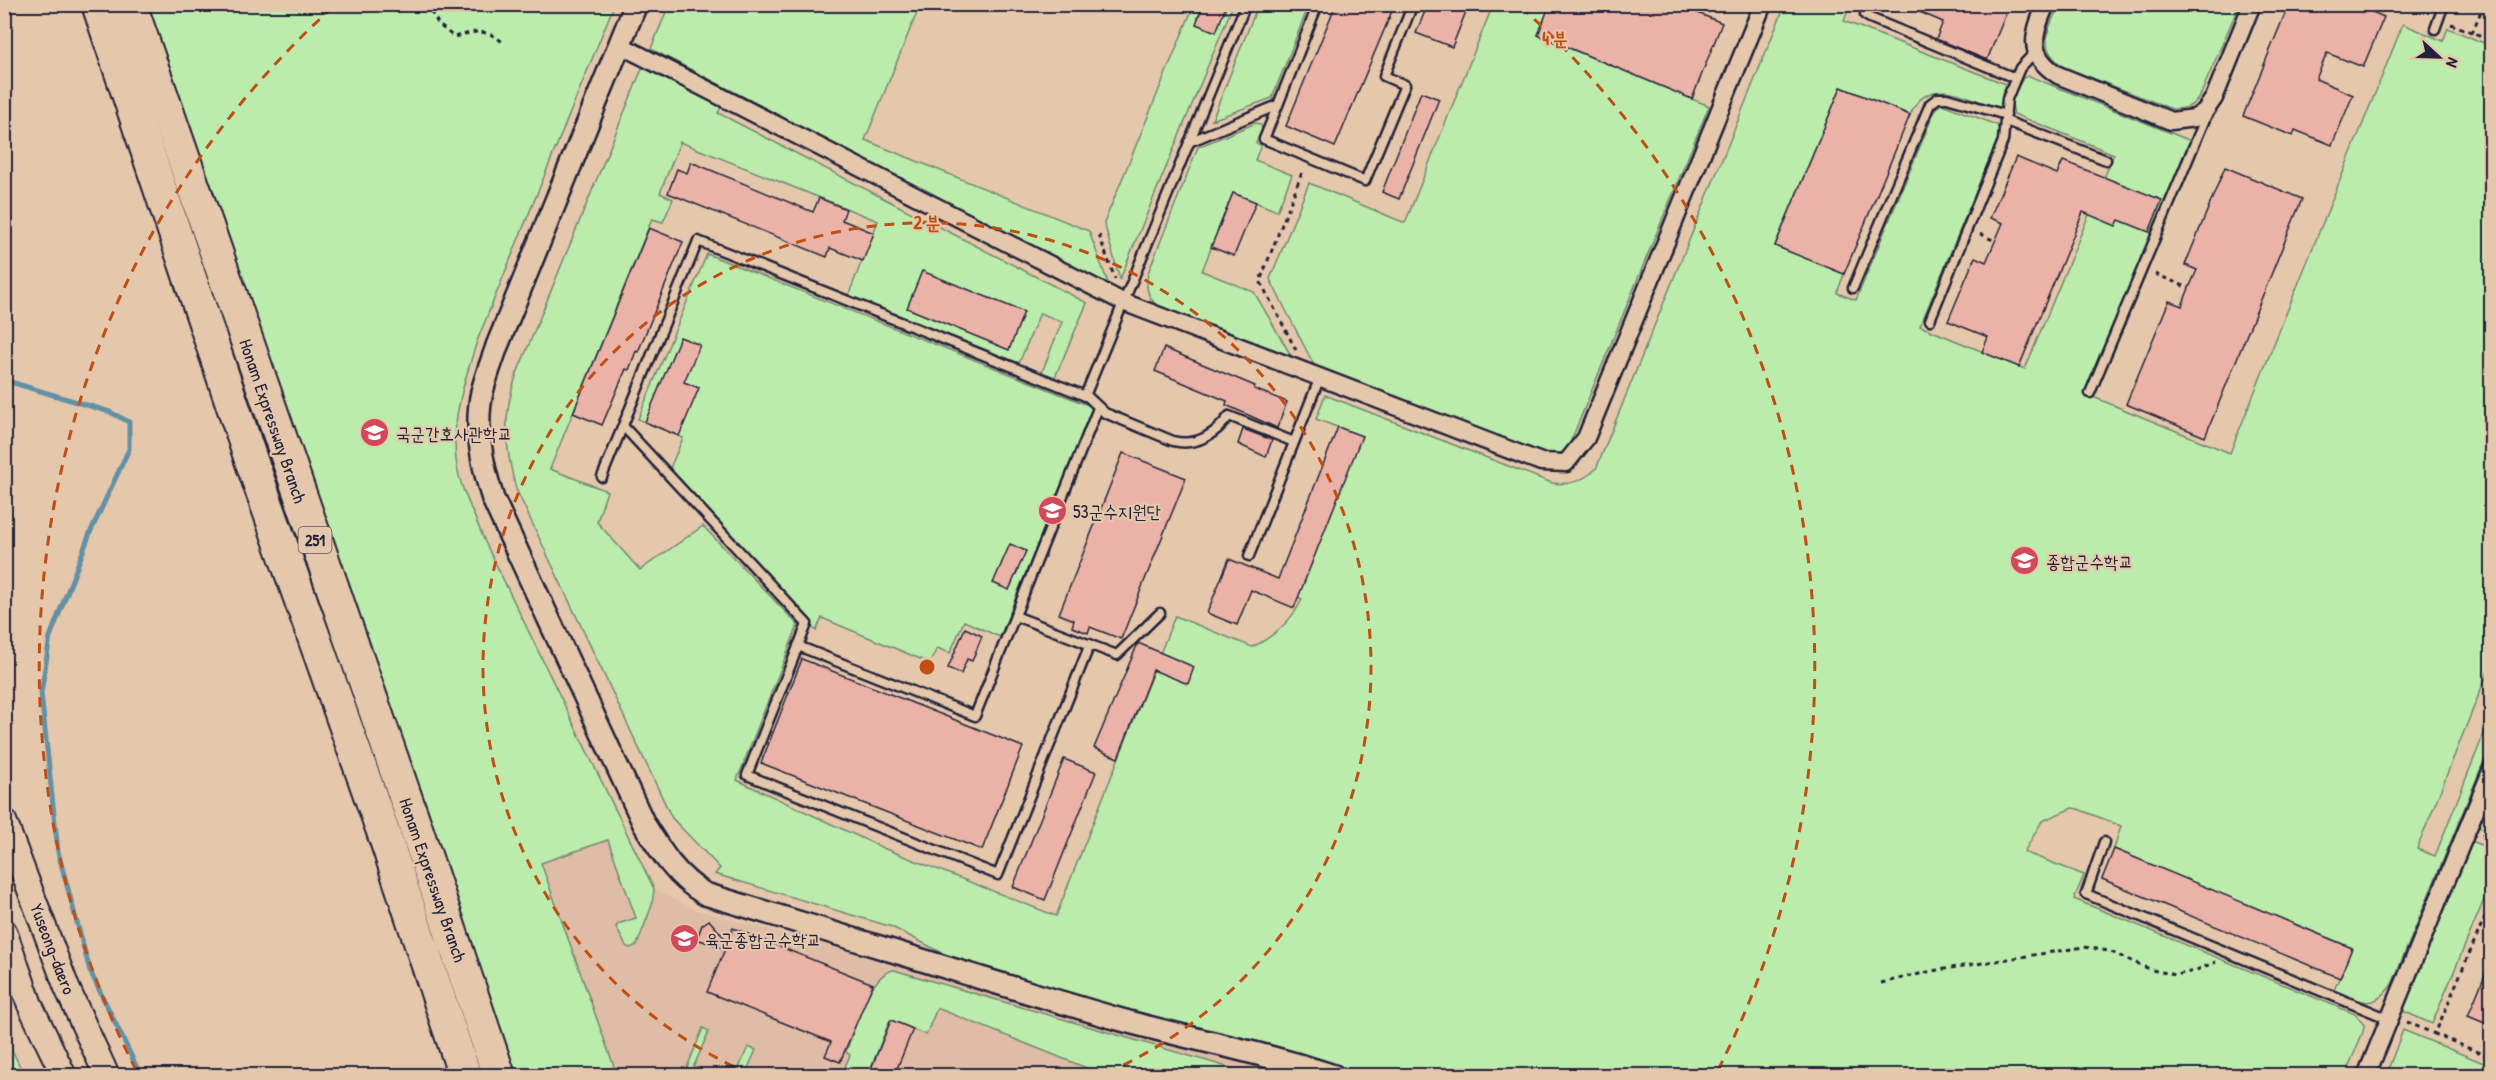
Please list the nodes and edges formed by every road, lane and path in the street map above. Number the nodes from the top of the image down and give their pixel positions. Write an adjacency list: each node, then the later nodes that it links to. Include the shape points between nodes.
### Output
1 (98, 4): 58 (highway, Honam Expressway Branch / 251)
2 (130, 4): 59 (highway, Honam Expressway Branch / 251)
3 (426, 4): 18 (path, via 439,25 453,37 490,32)
4 (636, 4): 19 (street)
5 (1246, 4): 25 (lane)
6 (1318, 4): 23 (lane)
7 (1413, 4): 26 (lane, via 1384,76 1405,84 1365,181)
8 (1763, 4): 34 (street, via 1586,438 1566,463 1541,462)
9 (1867, 4): 21 (lane, via 1865,15 1870,18)
10 (2046, 4): 20 (street, via 2034,39)
11 (2252, 4): 22 (street)
12 (2445, 4): 14 (lane)
13 (2484, 4): 16 (path)
14 (2439, 19): 15 (lane); 16 (path)
15 (2434, 29)
16 (2472, 33): 17 (path)
17 (2492, 40)
18 (504, 43)
19 (620, 45): 32 (street); 60 (street, via 497,346 482,393 480,446 493,499 639,814 659,849 689,885 705,894 966,975)
20 (2036, 51): 21 (lane); 22 (street, via 2040,60 2058,75 2171,121 2195,118)
21 (2016, 78): 24 (lane, via 2007,99)
22 (2214, 98): 29 (lane)
23 (1278, 105): 25 (lane); 26 (lane, via 1264,139)
24 (2006, 118): 27 (lane); 30 (lane, via 1947,98 1930,104); 33 (lane, via 2003,141)
25 (1189, 142): 32 (lane)
26 (1308, 157): 34 (path, via 1260,281)
27 (2106, 160)
28 (1099, 235): 32 (path)
29 (2142, 269): 31 (path); 35 (lane)
30 (1853, 288)
31 (2189, 288)
32 (1123, 302): 34 (street); 36 (lane)
33 (1930, 320)
34 (1314, 375): 39 (lane)
35 (2090, 393)
36 (1085, 396): 37 (lane); 38 (lane, via 698,241)
37 (1098, 408): 39 (lane, via 1183,444 1203,438 1230,416); 43 (lane)
38 (622, 426): 40 (lane); 45 (lane, via 807,624)
39 (1294, 442): 41 (lane)
40 (602, 477)
41 (1249, 556)
42 (1160, 613): 44 (lane, via 1117,655)
43 (1015, 615): 44 (lane); 45 (lane, via 975,716)
44 (1090, 644): 45 (lane, via 998,875 747,775)
45 (798, 646)
46 (2492, 770): 53 (street)
47 (4, 821): 57 (main road, Yuseong-daero, via 67,988)
48 (2104, 842): 51 (lane, via 2086,894)
49 (2492, 900): 54 (path)
50 (4, 931): 56 (main road, via 30,1005)
51 (2230, 953): 52 (path, via 2208,966 2176,975 2109,951 2084,947); 53 (lane)
52 (1881, 983)
53 (2396, 1019): 54 (path); 61 (street)
54 (2435, 1034): 55 (path)
55 (2492, 1058)
56 (64, 1076)
57 (106, 1076)
58 (465, 1076)
59 (499, 1076)
60 (1334, 1076)
61 (2366, 1076)

